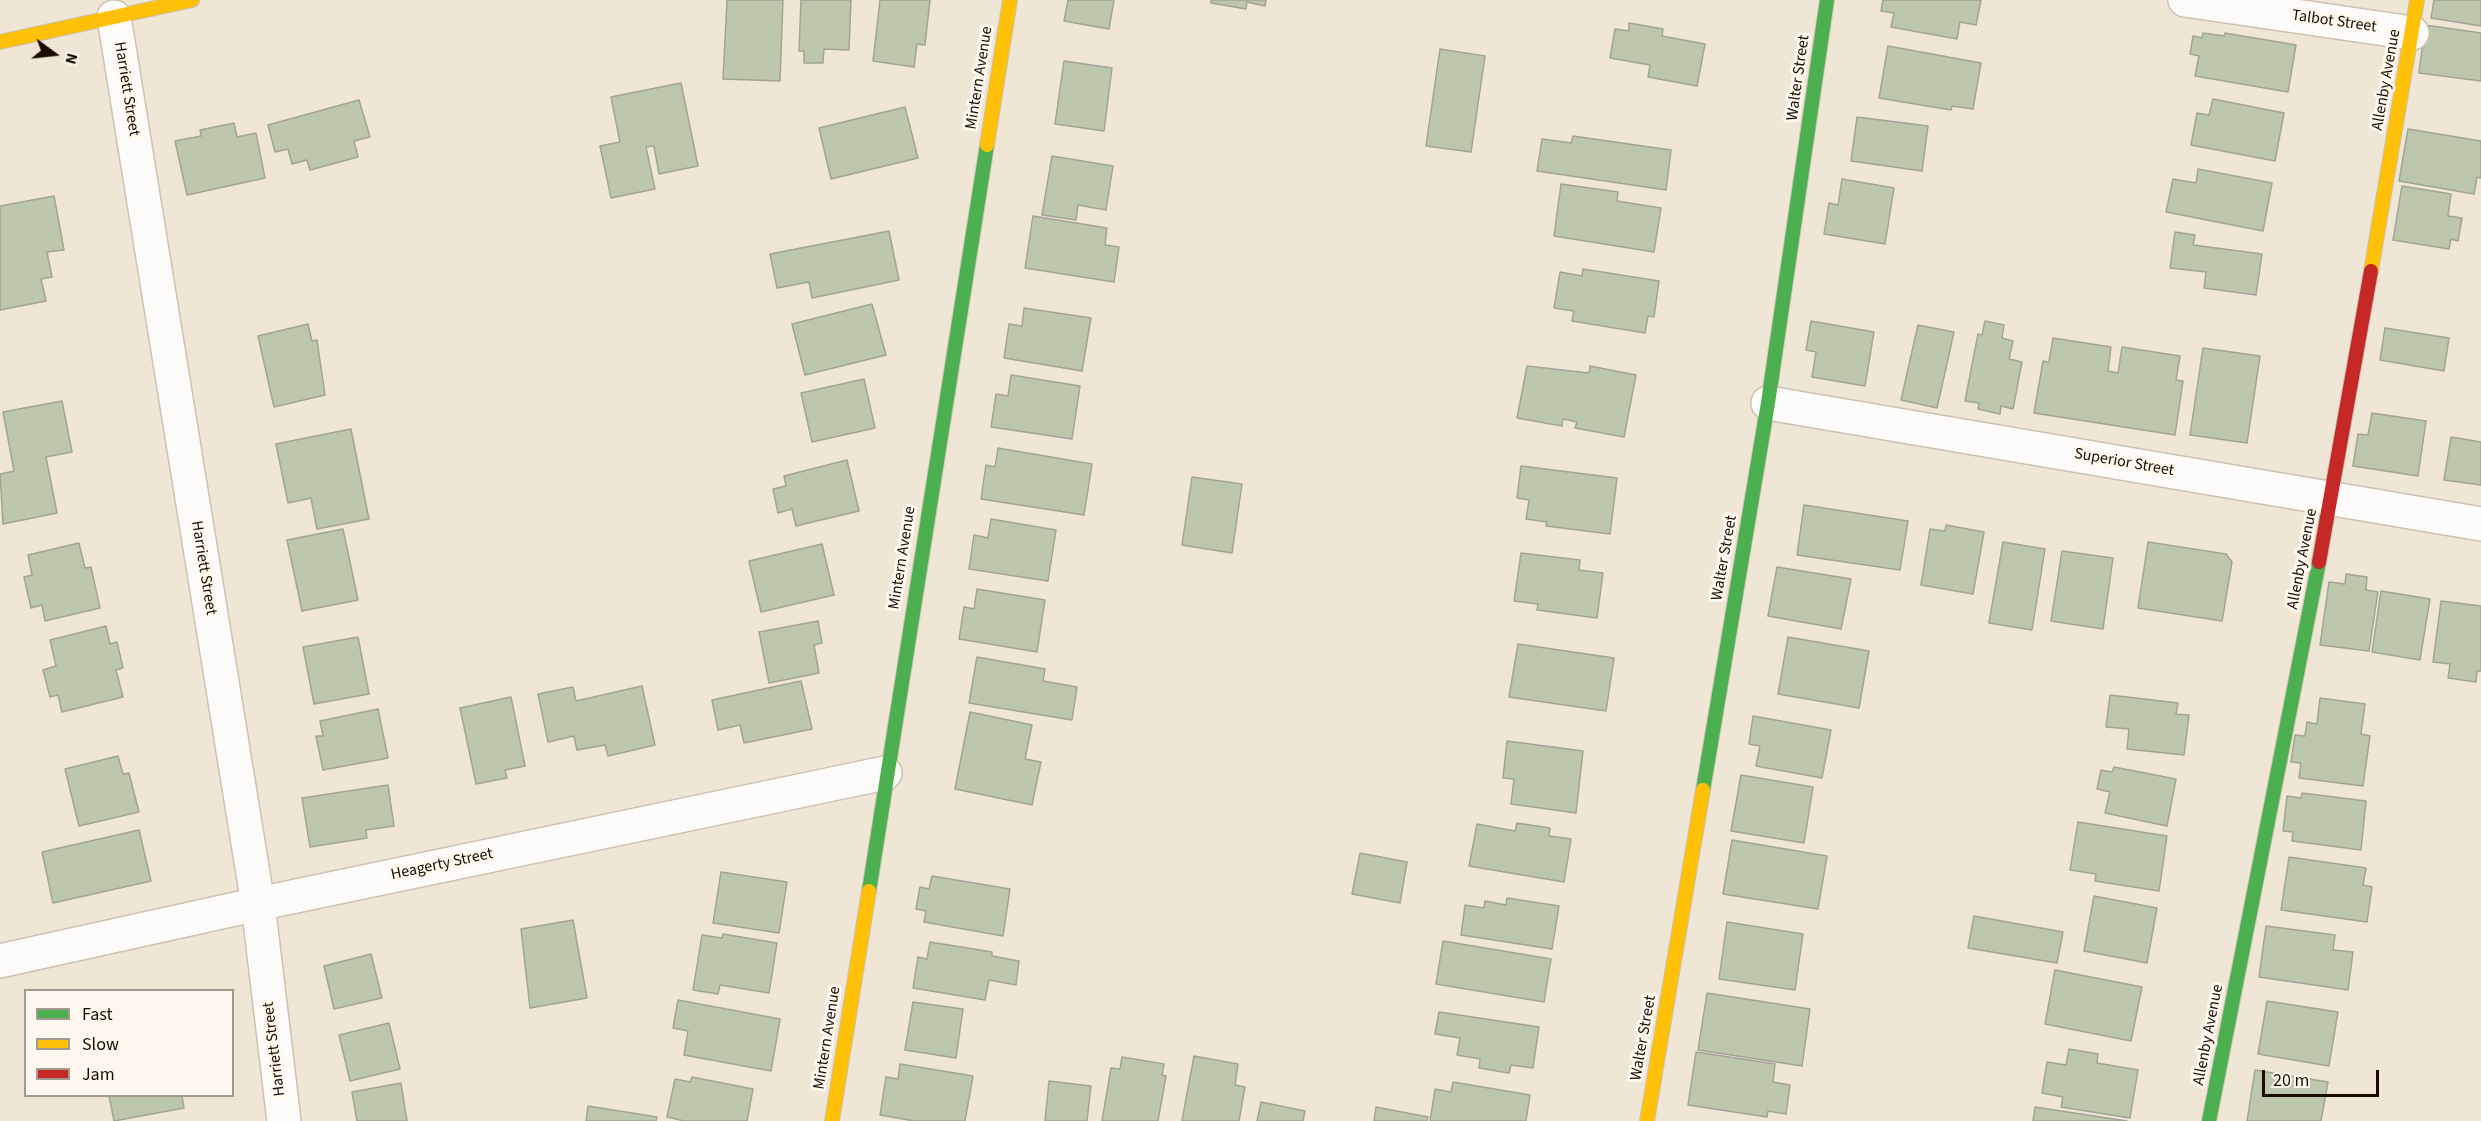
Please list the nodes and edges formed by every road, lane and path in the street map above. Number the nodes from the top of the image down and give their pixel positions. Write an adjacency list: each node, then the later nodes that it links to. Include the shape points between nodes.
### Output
1 (192, 0): 6 (street)
2 (1010, 0): 12 (street, Mintern Avenue)
3 (1827, 0): 9 (street, Walter Street)
4 (2185, 0): 7 (street, Talbot Street)
5 (2416, 0): 7 (street, Allenby Avenue)
6 (114, 17): 8 (street); 13 (street, Harriett Street)
7 (2412, 33): 10 (street, Allenby Avenue)
8 (0, 42)
9 (1768, 403): 10 (street, Superior Street); 17 (street, Walter Street)
10 (2332, 498): 11 (street, Superior Street); 18 (street, Allenby Avenue)
11 (2481, 524)
12 (885, 773): 13 (street, Heagerty Street); 16 (street, Mintern Avenue)
13 (258, 904): 14 (street, Heagerty Street); 15 (street, Harriett Street)
14 (0, 961)
15 (284, 1121)
16 (832, 1121)
17 (1647, 1121)
18 (2209, 1121)

